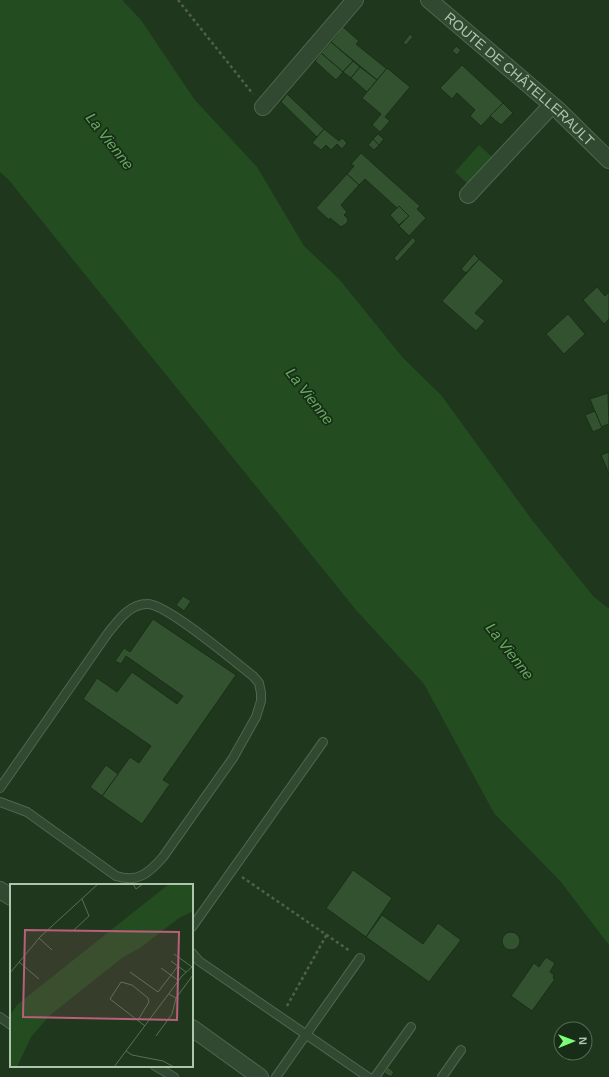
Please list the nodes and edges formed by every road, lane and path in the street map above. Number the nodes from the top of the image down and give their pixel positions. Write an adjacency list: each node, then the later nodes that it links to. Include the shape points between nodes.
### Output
1 (178, 0): 5 (path)
2 (354, 0): 5 (street)
3 (429, 0): 4 (street, ROUTE DE CHÂTELLERAULT)
4 (552, 105): 6 (street, ROUTE DE CHÂTELLERAULT); 7 (street)
5 (263, 107)
6 (609, 160)
7 (468, 196)
8 (323, 742): 11 (lane)
9 (0, 788): 10 (lane, via 108,633 125,613 136,606 157,605 259,683 261,701 256,717 233,758 150,872 126,879 116,876 27,812)
10 (0, 802)
11 (232, 870): 14 (lane); 15 (path)
12 (0, 890): 13 (street)
13 (10, 897)
14 (193, 926)
15 (327, 934): 17 (path); 19 (path)
16 (193, 954): 19 (lane)
17 (360, 958): 23 (lane)
18 (0, 1017): 20 (lane)
19 (281, 1017): 23 (lane)
20 (10, 1024)
21 (411, 1027): 30 (lane)
22 (193, 1029): 27 (street)
23 (306, 1034): 28 (lane); 29 (lane)
24 (461, 1050): 31 (lane)
25 (157, 1067): 26 (lane)
26 (174, 1077)
27 (260, 1077)
28 (276, 1077)
29 (368, 1077)
30 (375, 1077)
31 (442, 1077)

